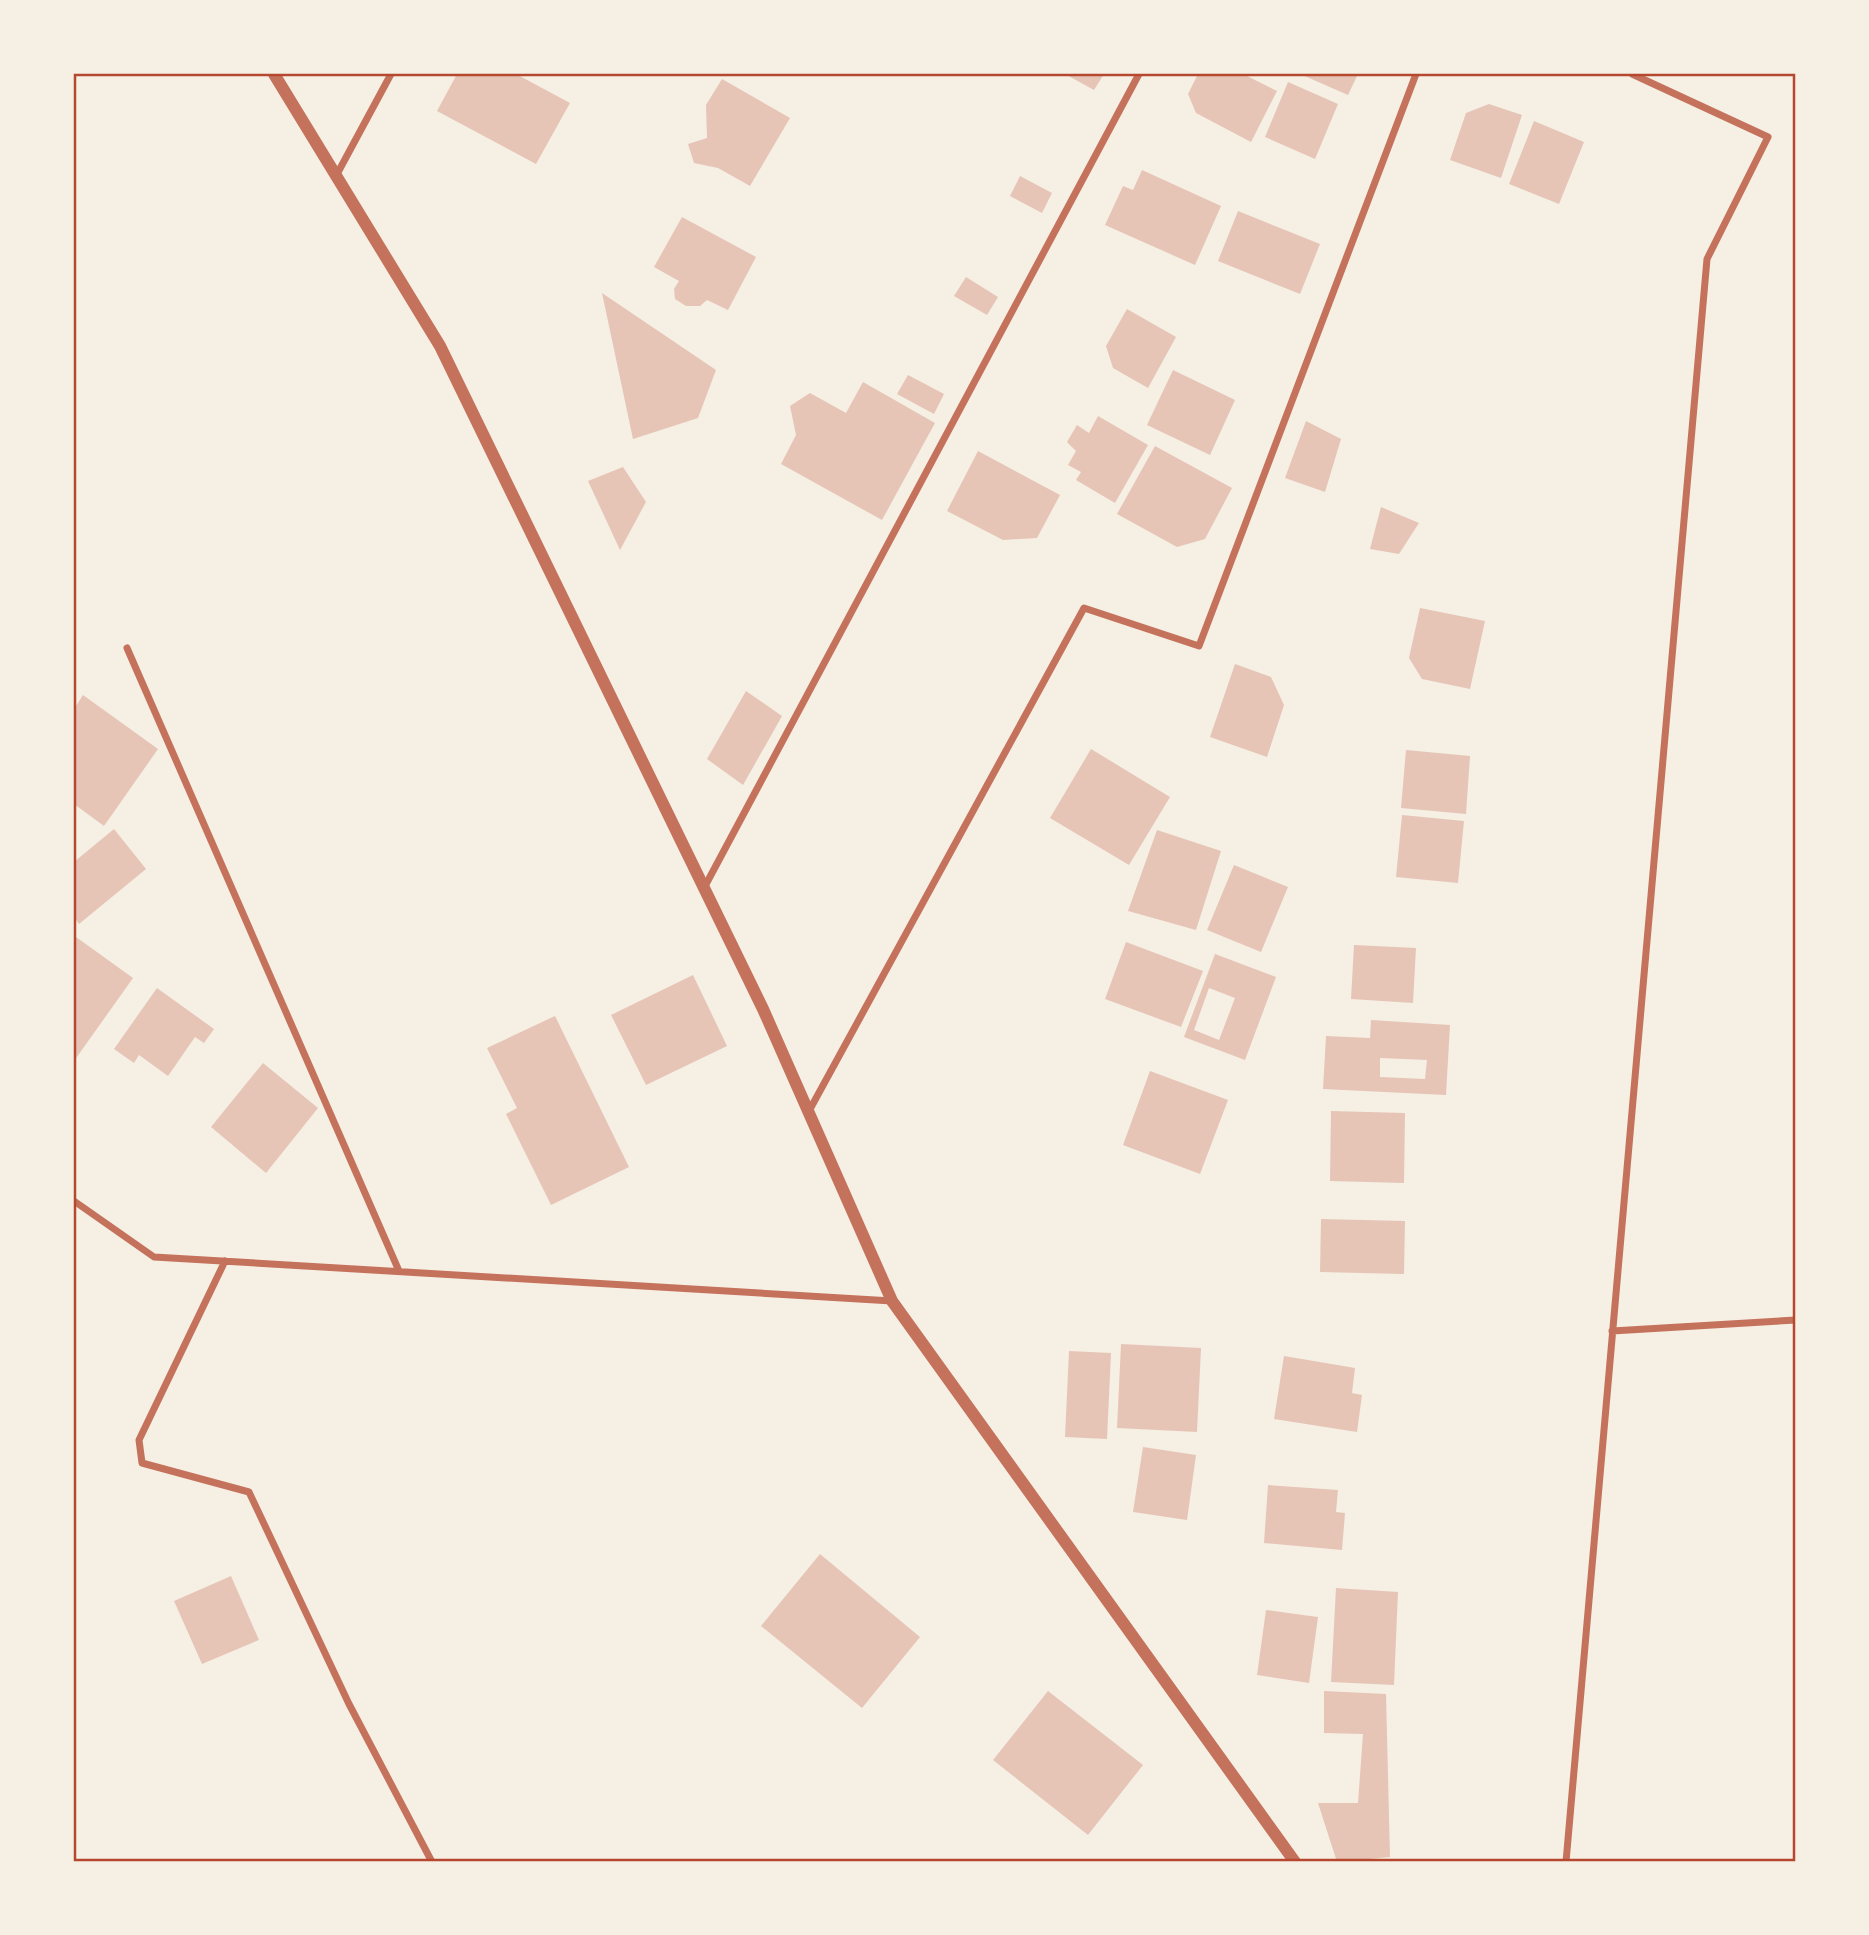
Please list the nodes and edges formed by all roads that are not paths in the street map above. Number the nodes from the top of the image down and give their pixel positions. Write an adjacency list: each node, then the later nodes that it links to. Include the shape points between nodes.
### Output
1 (274, 74): 6 (street)
2 (391, 74): 6 (street)
3 (1139, 74): 8 (street)
4 (1416, 74): 9 (street, via 1199,646 1084,608)
5 (1632, 74): 15 (street, via 1768,137 1707,259)
6 (336, 176): 8 (street, via 440,346)
7 (127, 648): 12 (street)
8 (704, 888): 9 (street)
9 (808, 1112): 13 (street)
10 (74, 1201): 11 (street, via 154,1257)
11 (225, 1261): 12 (street); 16 (street, via 139,1440 142,1463 248,1492 349,1704)
12 (398, 1271): 13 (street)
13 (892, 1301): 17 (street)
14 (1796, 1320): 15 (street)
15 (1612, 1331): 18 (street)
16 (432, 1861)
17 (1295, 1861)
18 (1566, 1861)

